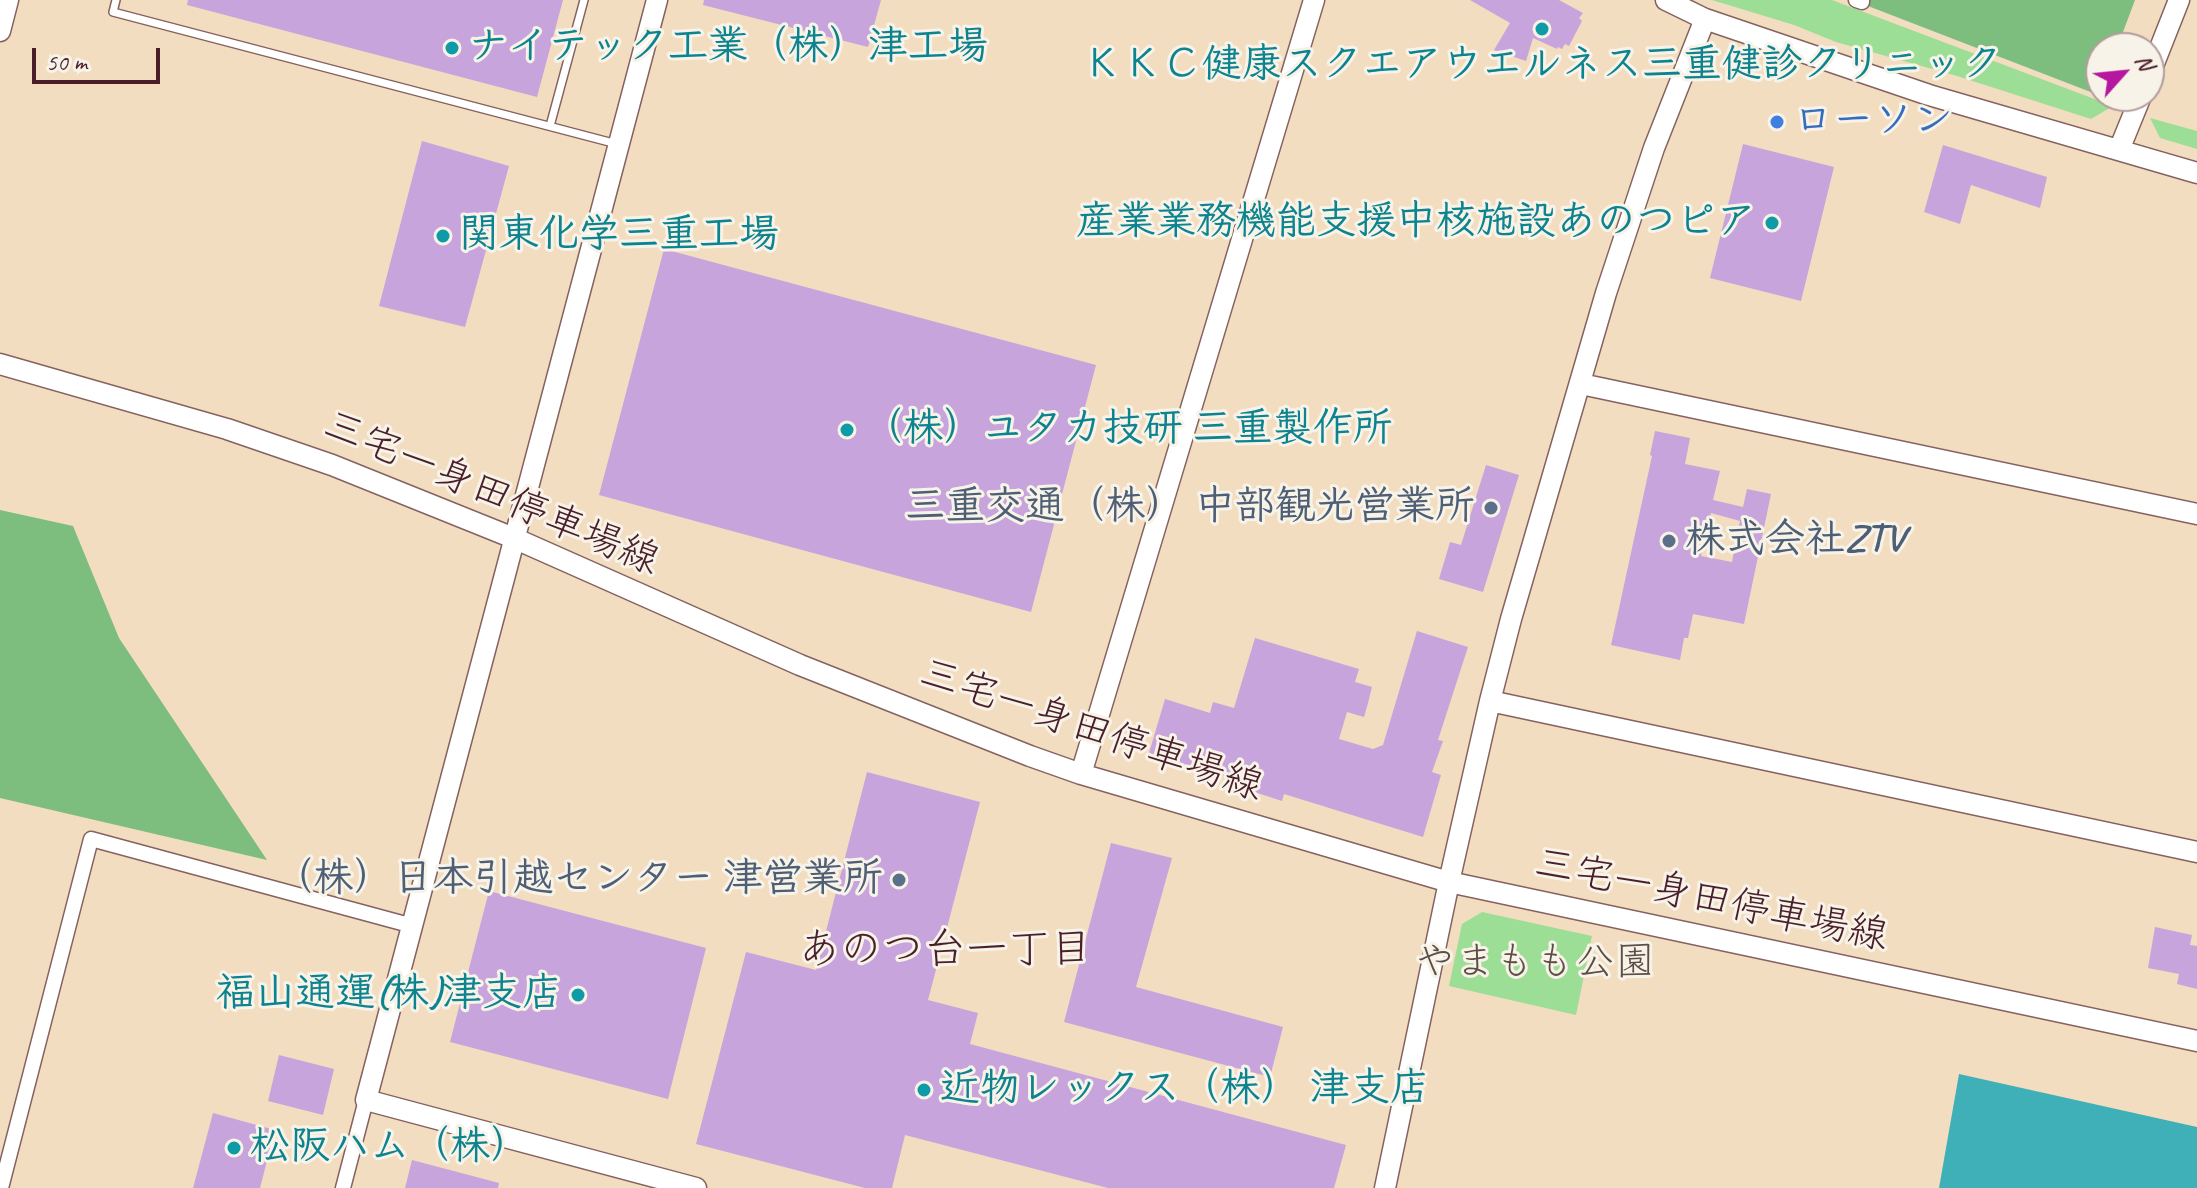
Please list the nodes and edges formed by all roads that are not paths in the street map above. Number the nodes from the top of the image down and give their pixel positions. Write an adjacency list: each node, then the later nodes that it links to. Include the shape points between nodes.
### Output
1 (8, 0): 11 (street)
2 (116, 0): 14 (lane, via 113,12)
3 (584, 0): 14 (lane)
4 (657, 0): 15 (street)
5 (1314, 0): 23 (street)
6 (1666, 0): 10 (street)
7 (1856, 0): 8 (street)
8 (1862, 0)
9 (2179, 0): 12 (street)
10 (1705, 19): 16 (street, via 1929,95); 19 (street, via 1654,148)
11 (0, 31)
12 (2165, 35)
13 (2134, 112): 16 (street)
14 (550, 126): 15 (lane)
15 (619, 144): 21 (street)
16 (2119, 150): 17 (street)
17 (2197, 173)
18 (0, 364): 21 (street, 三宅一身田停車場線, via 242,434)
19 (1581, 384): 20 (street); 22 (street)
20 (2197, 514)
21 (516, 539): 23 (street, 三宅一身田停車場線, via 800,665); 26 (street)
22 (1490, 701): 24 (street); 25 (street)
23 (1081, 774): 25 (street, 三宅一身田停車場線)
24 (2197, 852)
25 (1449, 882): 27 (street, 三宅一身田停車場線); 32 (street)
26 (413, 926): 28 (street); 29 (street, via 91,839)
27 (2197, 1041)
28 (366, 1100): 30 (street); 31 (street)
29 (1, 1188)
30 (343, 1188)
31 (696, 1188)
32 (1385, 1188)

